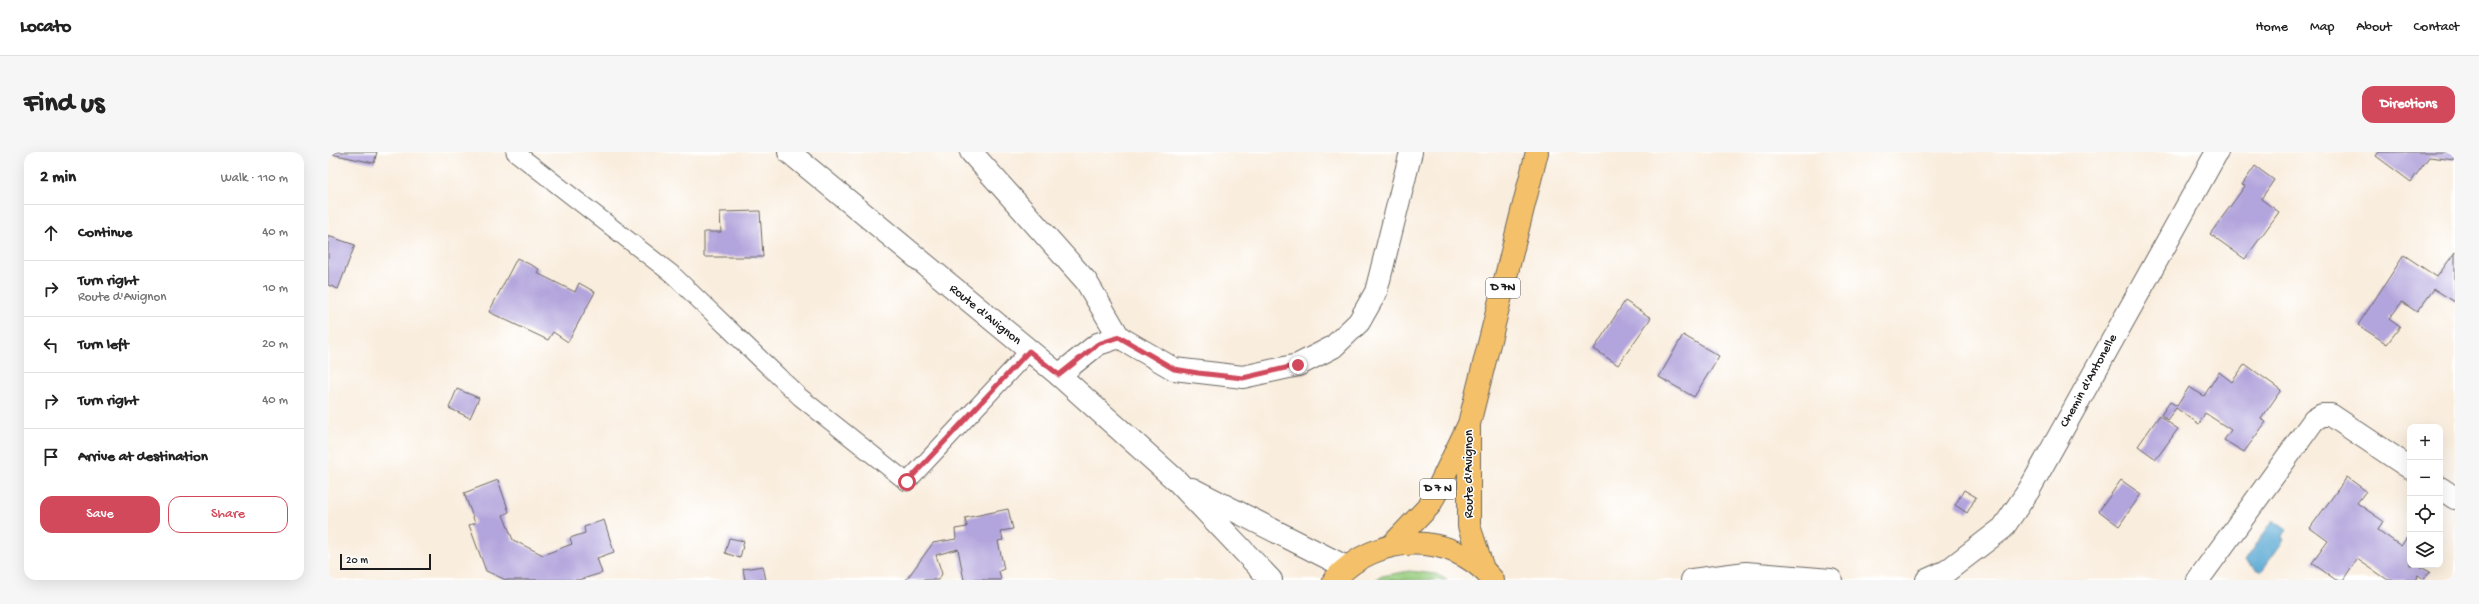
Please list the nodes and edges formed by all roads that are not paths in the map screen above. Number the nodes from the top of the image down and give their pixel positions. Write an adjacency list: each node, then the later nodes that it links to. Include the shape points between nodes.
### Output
1 (515, 152): 8 (lane, via 672,274 800,397 907,482)
2 (789, 152): 8 (street, Route d'Avignon)
3 (972, 152): 7 (street, via 1086,281)
4 (1412, 152): 7 (street, via 1376,292 1359,322 1333,347 1298,365 1243,378 1174,369)
5 (1537, 152): 10 (main road, D 7N)
6 (2216, 152): 18 (street, Chemin d'Antonelle, via 2029,490 2003,528)
7 (1119, 337): 9 (street, via 1098,344)
8 (1029, 351): 9 (street, Route d'Avignon)
9 (1059, 375): 12 (street, Route d'Avignon)
10 (1469, 424): 15 (main road, Route d'Avignon / D 7 N, via 1430,505); 17 (main road, Route d'Avignon / D 7N, via 1469,526)
11 (2407, 466): 23 (street, via 2331,416 2322,416 2314,420)
12 (1178, 482): 16 (street); 19 (street)
13 (2443, 490): 14 (street)
14 (2455, 498)
15 (1394, 544): 16 (main road, via 1368,552); 17 (main road, via 1441,546 1464,555)
16 (1340, 573)
17 (1488, 574)
18 (1948, 575): 22 (street, Chemin d'Antonelle)
19 (1271, 580)
20 (1692, 580): 21 (street, via 1746,573)
21 (1831, 580)
22 (1927, 580)
23 (2198, 580)

